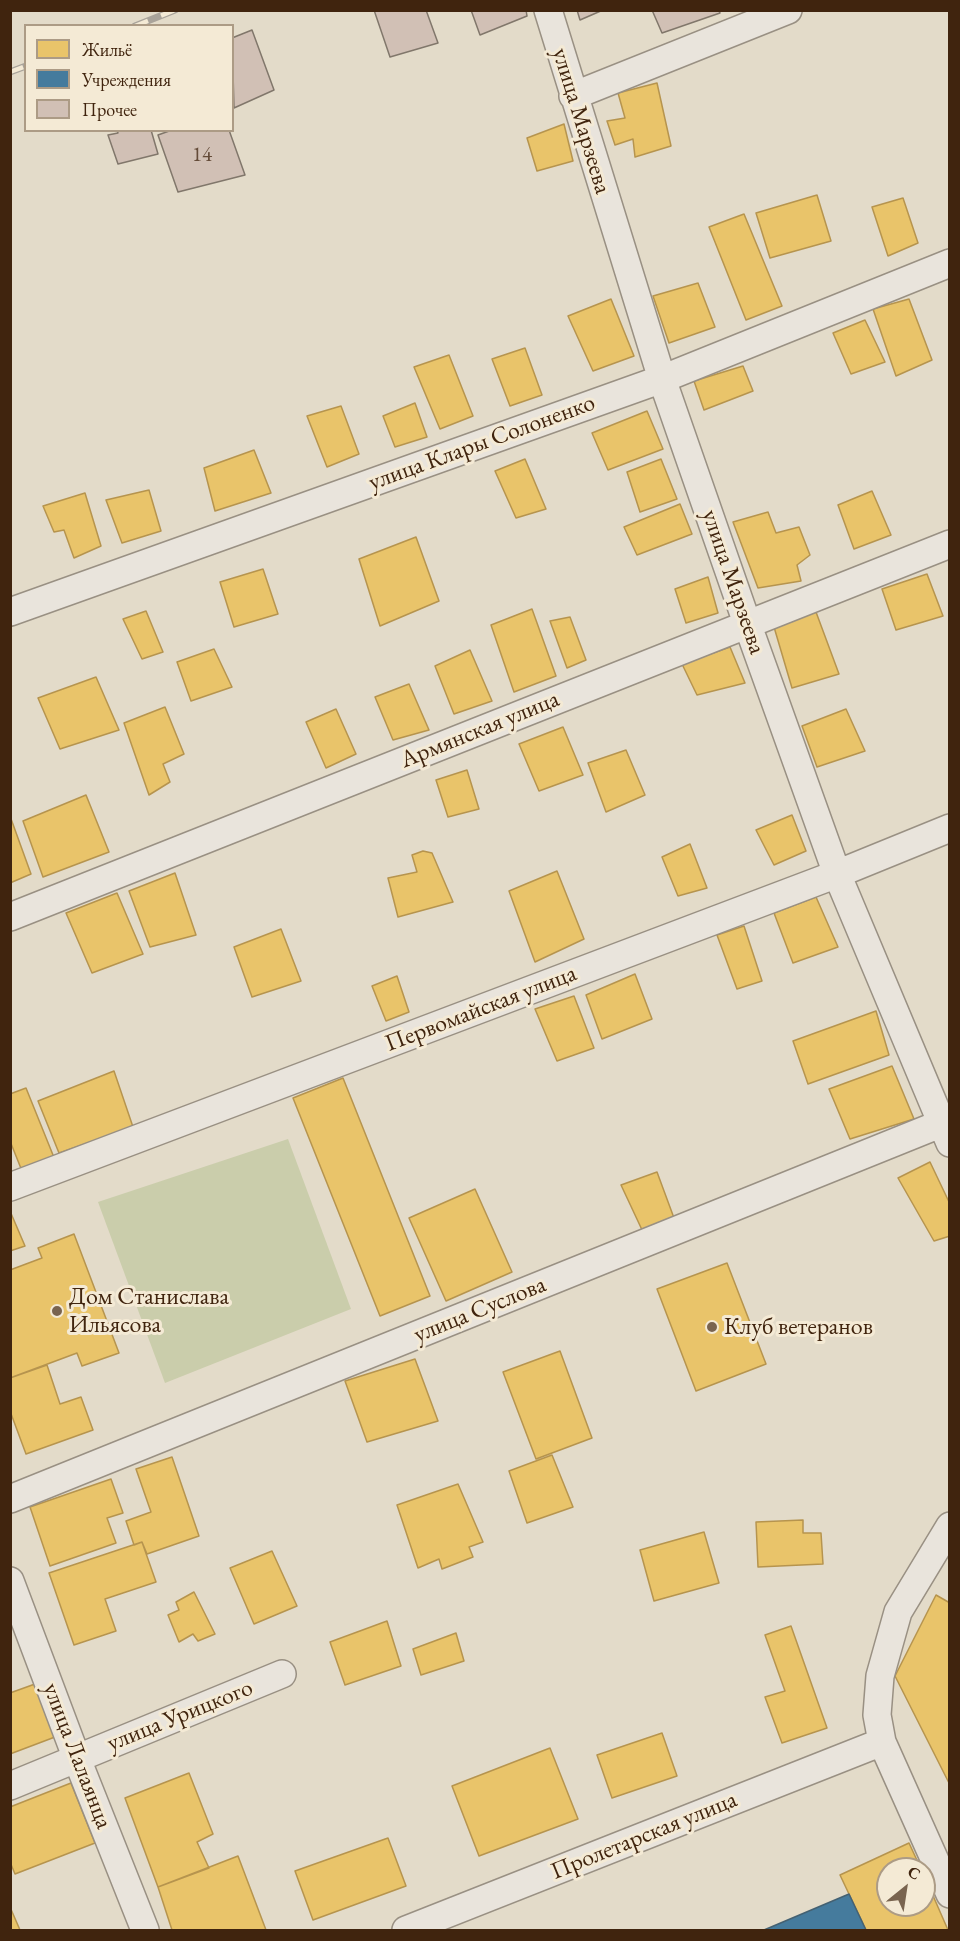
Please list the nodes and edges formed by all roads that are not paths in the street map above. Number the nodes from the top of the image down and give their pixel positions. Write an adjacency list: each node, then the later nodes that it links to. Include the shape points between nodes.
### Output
1 (548, 10): 3 (street, улица Марзеева)
2 (788, 10): 3 (street)
3 (573, 96): 5 (street, улица Марзеева)
4 (950, 263): 5 (street, улица Клары Солоненко)
5 (662, 379): 7 (street, улица Клары Солоненко); 8 (street, улица Марзеева)
6 (950, 544): 8 (street, Армянская улица)
7 (10, 612)
8 (747, 623): 10 (street, улица Марзеева); 11 (street, Армянская улица)
9 (950, 828): 10 (street, Первомайская улица)
10 (837, 874): 12 (street, улица Марзеева); 13 (street, Первомайская улица)
11 (10, 917)
12 (947, 1129): 14 (street, улица Суслова)
13 (10, 1187)
14 (10, 1500)
15 (950, 1526): 18 (street, via 898,1612 880,1676 877,1715)
16 (10, 1581): 19 (street, улица Лалаянца)
17 (282, 1674): 19 (street, улица Урицкого)
18 (882, 1742): 21 (street); 23 (street, Пролетарская улица)
19 (77, 1759): 20 (street, улица Урицкого); 22 (street, улица Лалаянца)
20 (10, 1786)
21 (950, 1894)
22 (145, 1930)
23 (406, 1930)

